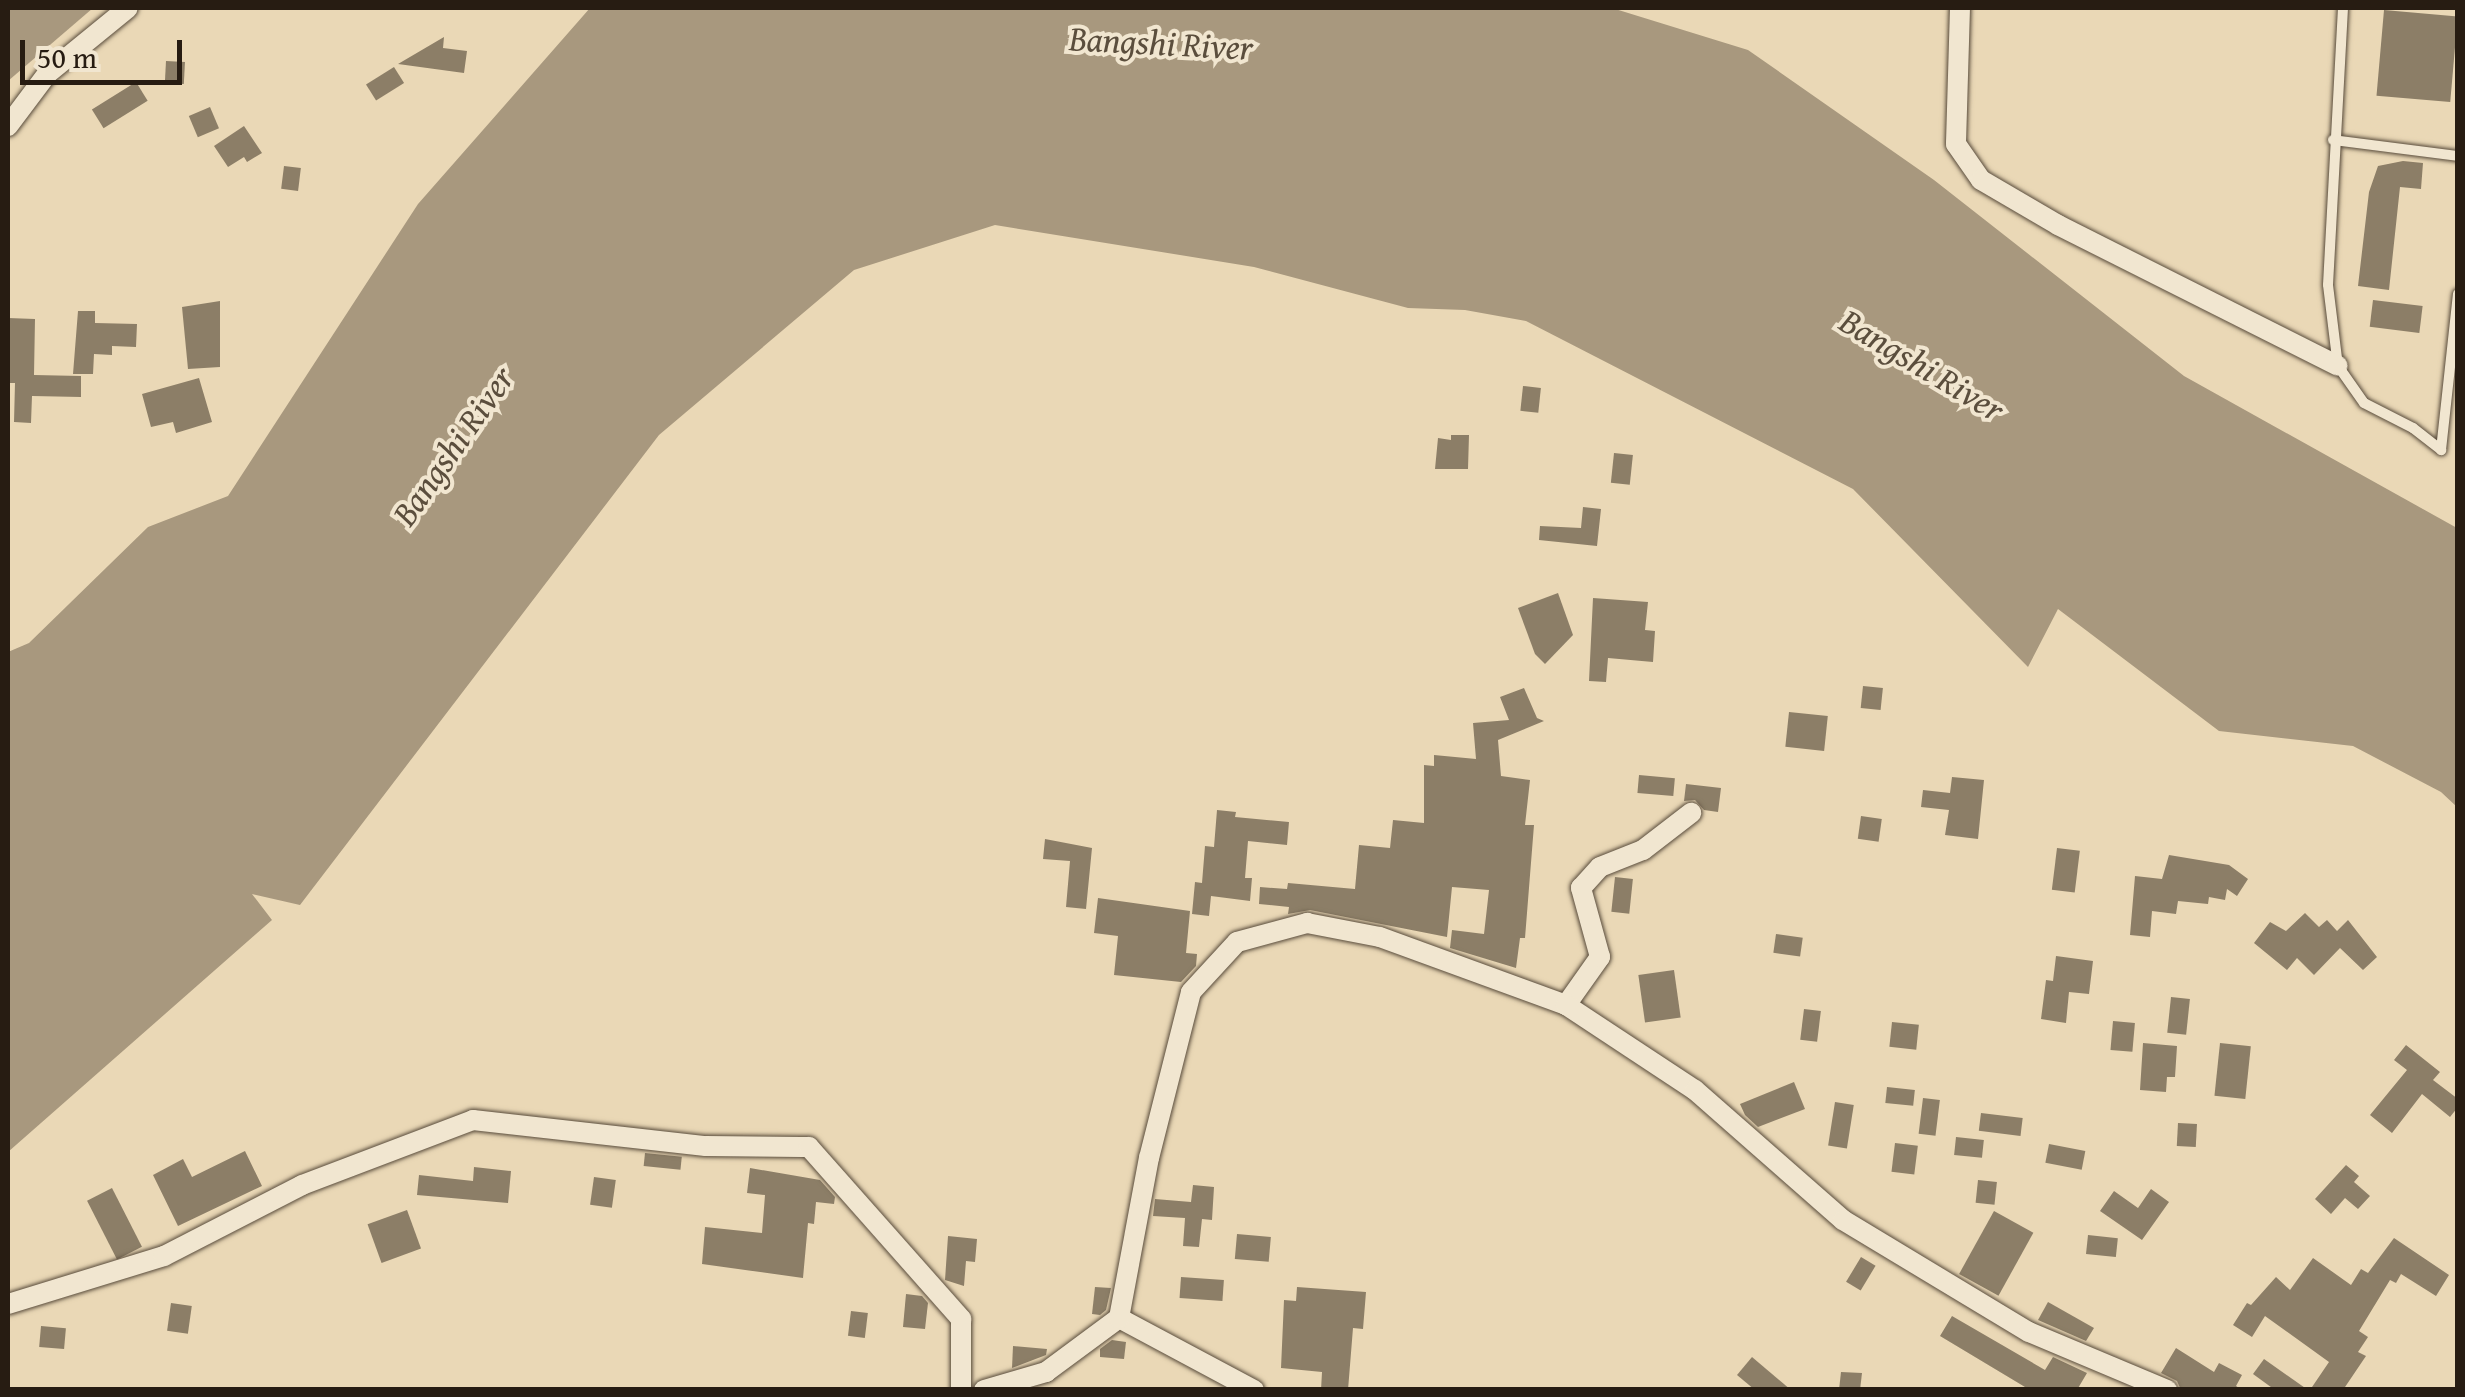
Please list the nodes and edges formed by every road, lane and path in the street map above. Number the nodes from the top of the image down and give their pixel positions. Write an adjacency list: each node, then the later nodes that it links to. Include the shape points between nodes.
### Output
1 (128, 8): 4 (street, via 47,74)
2 (1960, 8): 8 (street, via 1956,144 1981,180)
3 (2343, 8): 5 (lane)
4 (8, 126)
5 (2333, 140): 6 (lane); 8 (lane, via 2328,285)
6 (2458, 156)
7 (2458, 294): 8 (lane, via 2441,450 2364,403)
8 (2338, 366)
9 (1691, 814): 10 (street, via 1643,850 1600,867 1580,888 1600,957)
10 (1566, 1005): 12 (street, via 1380,937 1307,923 1237,942 1191,992 1149,1158); 16 (street, via 1695,1090 1843,1220 2029,1332)
11 (8, 1304): 13 (street, via 164,1256 302,1185 474,1120 706,1146 809,1148 961,1319)
12 (1119, 1318): 14 (street, via 1046,1372); 15 (street)
13 (960, 1390)
14 (984, 1390)
15 (1254, 1390)
16 (2166, 1390)

